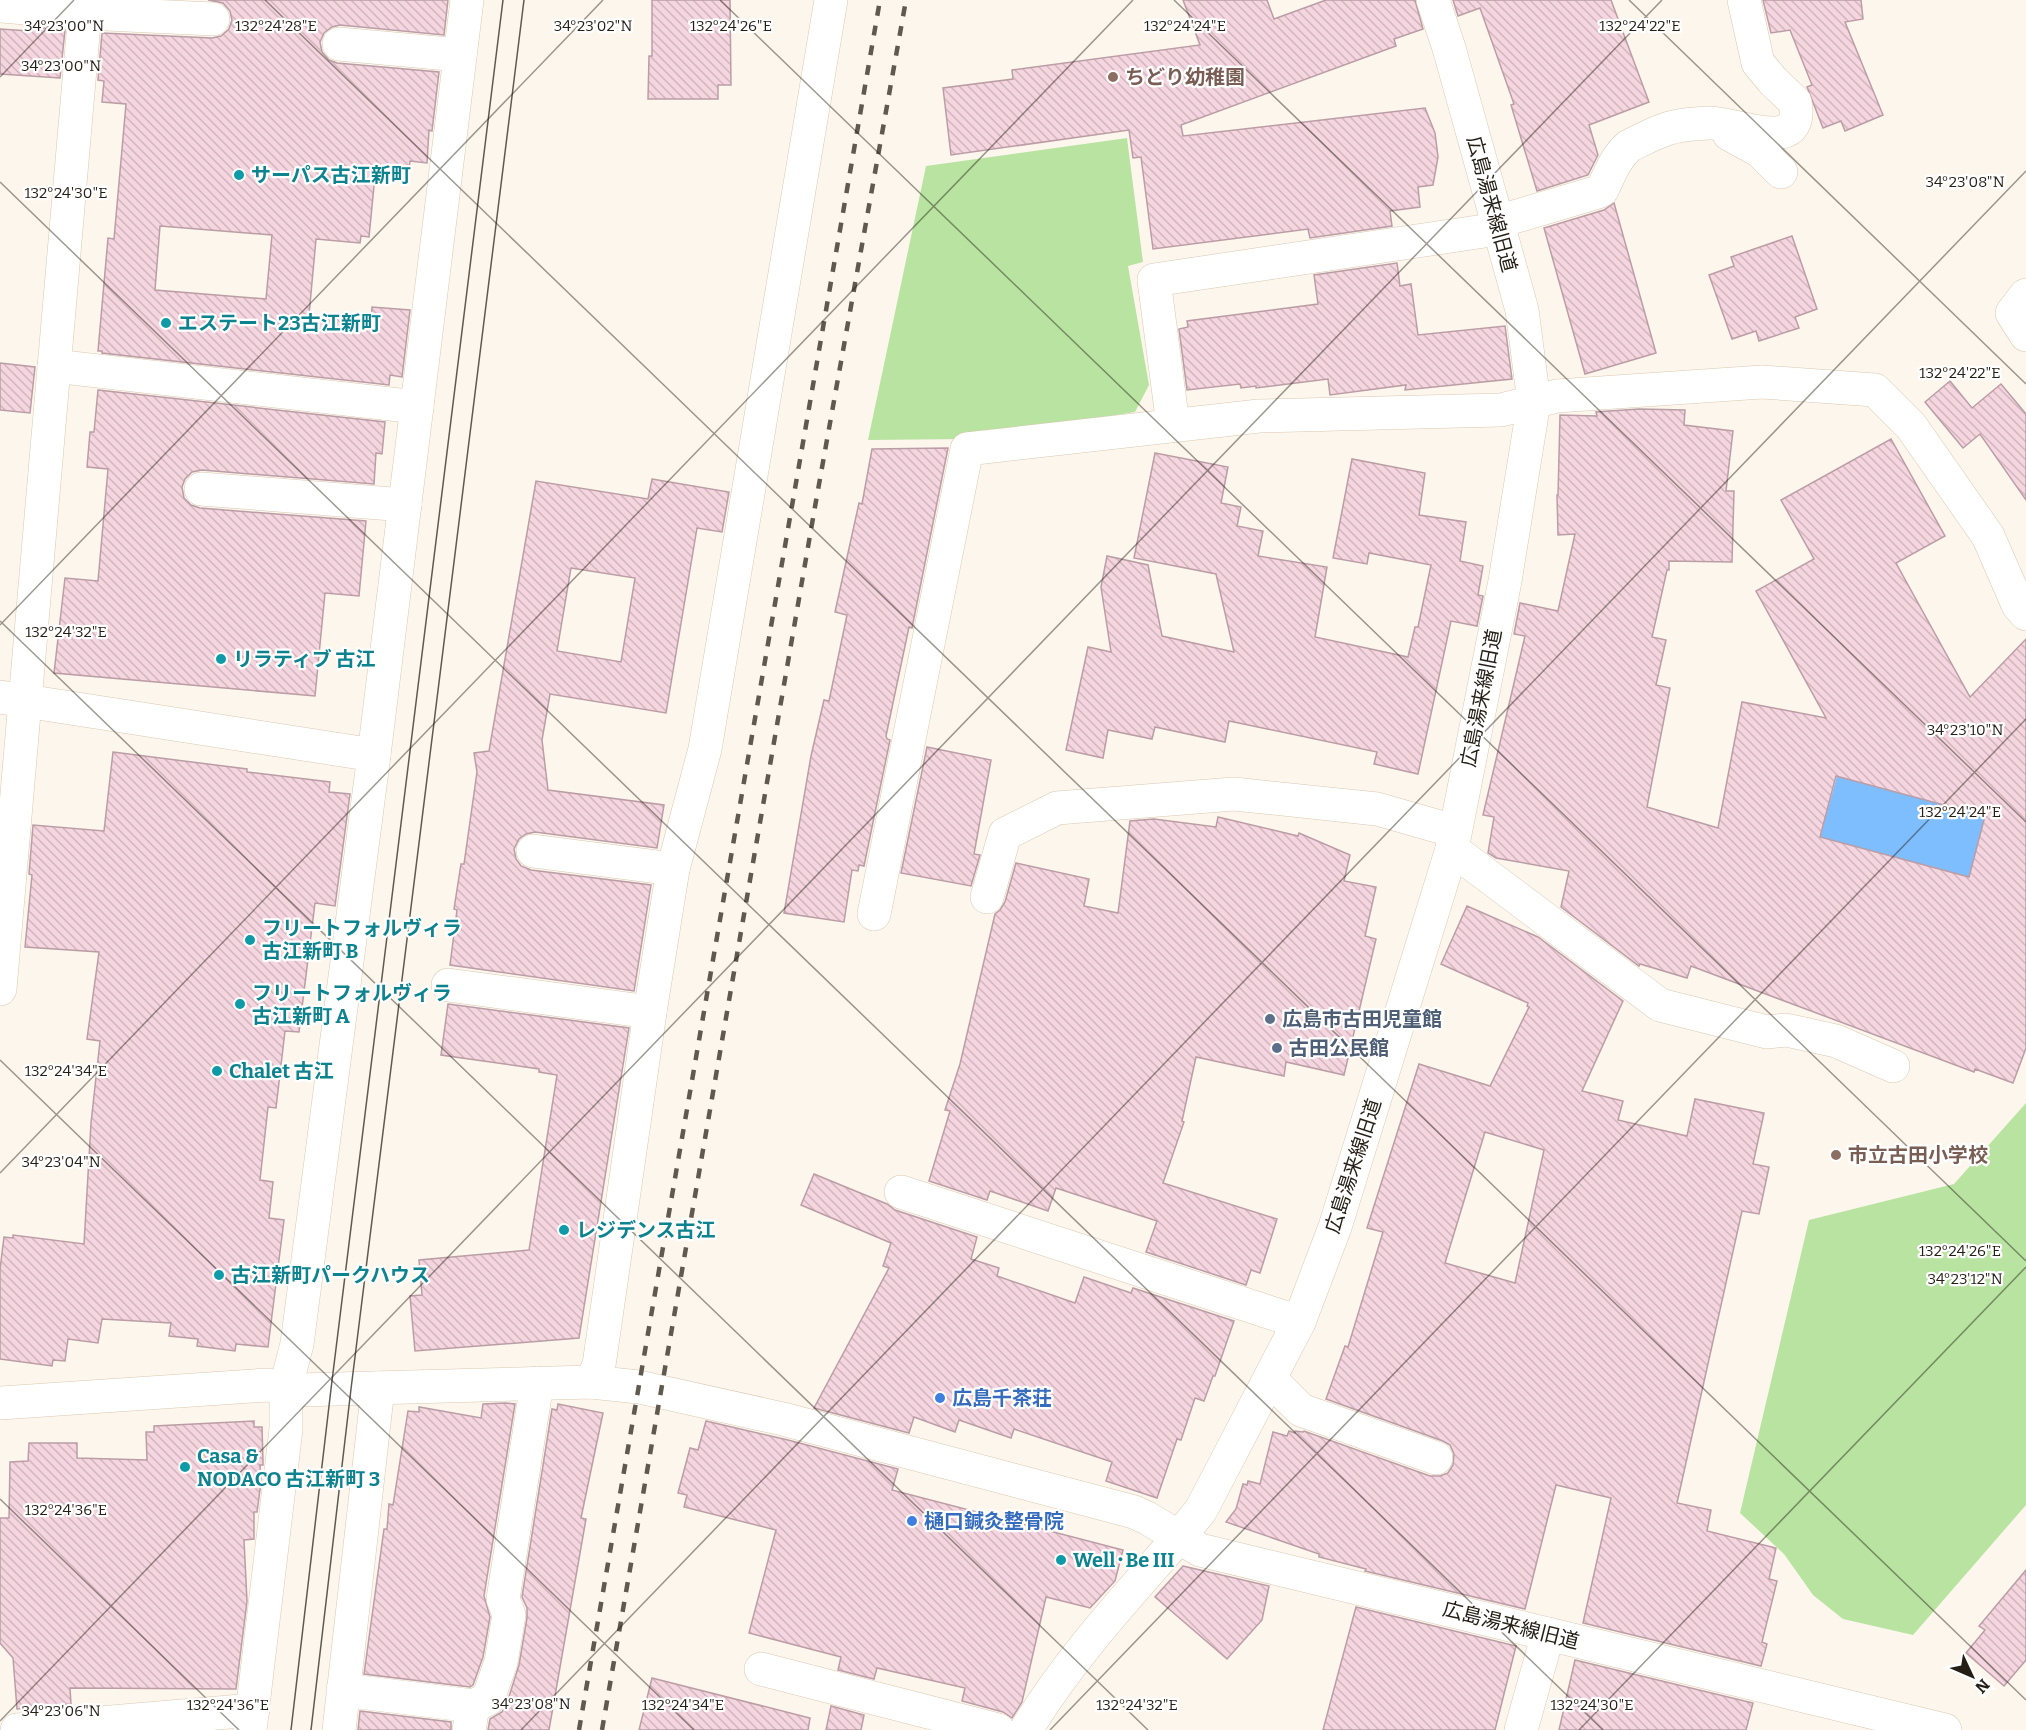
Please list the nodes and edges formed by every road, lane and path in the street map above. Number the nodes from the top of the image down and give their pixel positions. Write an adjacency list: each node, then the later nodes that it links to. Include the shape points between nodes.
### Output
1 (467, 0): 9 (street)
2 (831, 0): 26 (street, via 705,749)
3 (1433, 0): 12 (street, 広島湯来線旧道)
4 (1744, 0): 10 (street, via 1758,63 1796,102 1796,116 1791,126 1770,134)
5 (2, 6): 6 (street)
6 (85, 7): 7 (street); 15 (street)
7 (213, 19)
8 (339, 44): 9 (street)
9 (460, 55): 17 (street)
10 (1725, 124): 11 (street, via 1729,133 1760,151); 12 (street, via 1668,128 1624,150 1602,190)
11 (1781, 172)
12 (1498, 226): 16 (street, 広島湯来線旧道, via 1522,310); 18 (street, via 1154,280)
13 (2026, 295): 14 (street, via 2012,313)
14 (2026, 335)
15 (54, 366): 17 (street); 22 (street)
16 (1534, 402): 18 (street, via 1501,410 1259,416); 21 (street, via 1557,396 1762,382 1875,390 1911,426 1988,536 2018,605); 24 (street, 広島湯来線旧道, via 1504,581)
17 (417, 407): 20 (street)
18 (1173, 425): 28 (street, via 968,449)
19 (201, 489): 20 (street)
20 (405, 505): 23 (street)
21 (2026, 614)
22 (13, 699): 23 (street); 30 (street)
23 (374, 755): 38 (street, via 297,1344)
24 (1453, 840): 27 (street, via 1377,809 1234,794 1058,808 1005,834); 32 (street, via 1660,1005 1767,1032 1786,1030 1836,1041); 34 (street, 広島湯来線旧道, via 1335,1227)
25 (533, 851): 26 (street)
26 (673, 869): 31 (street)
27 (987, 897)
28 (874, 914)
29 (448, 985): 31 (street)
30 (0, 989)
31 (650, 1012): 36 (street, via 599,1365)
32 (1893, 1066)
33 (901, 1192): 34 (street)
34 (1299, 1322): 35 (street, 広島湯来線旧道)
35 (1270, 1379): 41 (street, via 1301,1410); 42 (street, 広島湯来線旧道, via 1201,1510)
36 (591, 1382): 37 (street); 42 (street, via 639,1387 783,1419 1134,1512)
37 (537, 1383): 39 (street); 46 (street, via 503,1599 509,1615 501,1662 488,1699)
38 (286, 1386): 39 (street, via 300,1390); 40 (street); 47 (street, via 286,1429)
39 (378, 1388): 45 (street)
40 (0, 1403)
41 (1436, 1458)
42 (1179, 1537): 43 (street, 広島湯来線旧道, via 1200,1550); 51 (street, via 1086,1644)
43 (1548, 1634): 52 (street); 53 (street, 広島湯来線旧道)
44 (761, 1669): 50 (street)
45 (344, 1690): 46 (street); 49 (street)
46 (471, 1718)
47 (251, 1720): 48 (street)
48 (17, 1730)
49 (339, 1730)
50 (998, 1730)
51 (1026, 1730)
52 (1521, 1730)
53 (1945, 1730)

